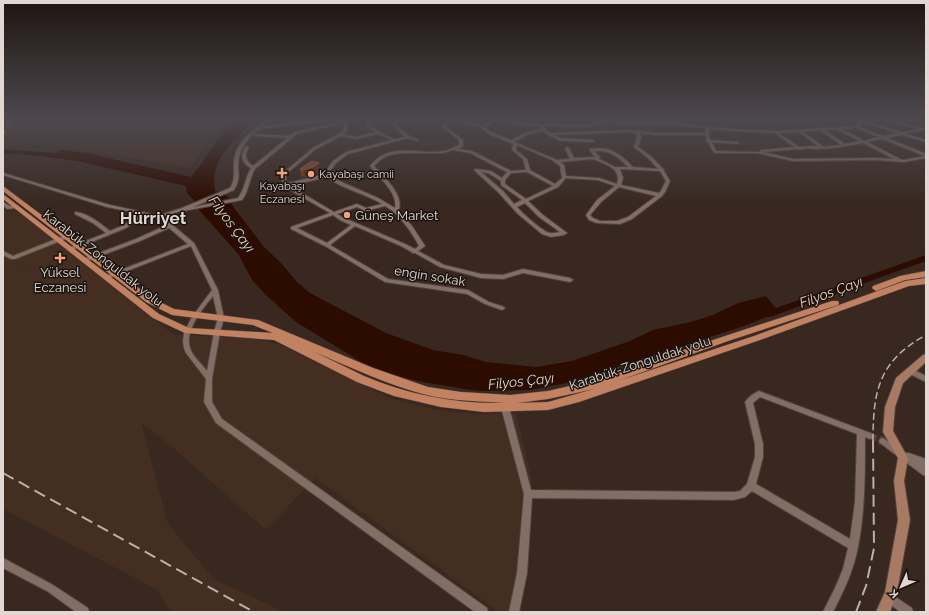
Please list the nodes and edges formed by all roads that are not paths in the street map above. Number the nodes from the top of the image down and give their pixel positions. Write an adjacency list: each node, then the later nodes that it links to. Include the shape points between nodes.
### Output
1 (242, 148): 24 (street, via 237,156)
2 (246, 148): 23 (street, via 244,158)
3 (277, 148): 25 (street)
4 (315, 148): 37 (street, via 284,174)
5 (367, 148): 34 (street, via 347,153 334,162)
6 (456, 148): 15 (street)
7 (514, 148): 29 (street, via 525,159)
8 (524, 148): 22 (street)
9 (567, 148): 20 (street)
10 (636, 148): 28 (street, via 654,159)
11 (712, 148): 17 (street, via 715,152)
12 (823, 148): 16 (street)
13 (875, 148): 21 (street)
14 (907, 148): 18 (street)
15 (453, 149): 31 (street, via 471,152); 50 (street, via 443,152 400,153 376,160 372,166 390,187 399,204 399,209)
16 (800, 149): 17 (street)
17 (757, 152): 21 (street, via 793,160)
18 (926, 156): 21 (street)
19 (597, 159): 20 (street); 26 (street); 27 (street, via 591,150 609,149)
20 (573, 160): 22 (street)
21 (900, 160)
22 (556, 161): 35 (street, via 562,165)
23 (247, 165): 24 (street); 25 (street)
24 (238, 167): 33 (street)
25 (253, 168): 30 (street)
26 (615, 168): 27 (street); 38 (street, via 621,178)
27 (632, 169): 28 (street)
28 (663, 170): 42 (street, via 668,181)
29 (528, 171): 31 (street); 40 (street)
30 (249, 172): 33 (street); 49 (street, via 244,194 240,199)
31 (510, 172): 36 (street)
32 (3, 174): 53 (street, via 108,206)
33 (238, 174): 49 (street, via 234,186 227,192)
34 (328, 175): 37 (street); 46 (street, via 342,185)
35 (564, 177): 38 (street, via 599,179); 40 (street)
36 (503, 182): 39 (street); 39 (street, via 492,173 476,170); 44 (street)
37 (287, 185): 52 (street)
38 (619, 185): 42 (street); 42 (street, via 599,200 588,215 591,219 618,223 630,218)
39 (495, 186): 47 (street)
40 (556, 186): 44 (street)
41 (3, 188): 58 (highway, Karabük-Zonguldak yolu)
42 (660, 195)
43 (3, 196): 48 (highway, Karabük-Zonguldak yolu)
44 (526, 201): 47 (street); 47 (street, via 564,233 544,233)
45 (3, 203): 48 (street, via 9,208)
46 (386, 204): 50 (street); 52 (street, via 365,210 357,205)
47 (514, 206)
48 (17, 207): 58 (highway, Karabük-Zonguldak yolu)
49 (192, 208): 54 (street)
50 (395, 212): 62 (street, via 412,228 422,246)
51 (77, 213): 57 (street)
52 (333, 213): 55 (street); 60 (street, engin sokak, via 293,228)
53 (146, 214): 54 (street); 57 (street)
54 (161, 216): 56 (street)
55 (354, 225): 60 (street); 62 (street)
56 (169, 226): 59 (street); 64 (street)
57 (109, 233): 61 (street)
58 (62, 238): 61 (highway, Karabük-Zonguldak yolu); 63 (street, via 13,258)
59 (192, 244): 66 (street); 69 (street)
60 (327, 246): 70 (street, engin sokak, via 387,281 468,292)
61 (74, 247): 64 (highway, Karabük-Zonguldak yolu)
62 (414, 252): 67 (street, via 442,266 481,276 503,277 522,271)
63 (3, 253)
64 (89, 259): 66 (highway, Karabük-Zonguldak yolu)
65 (926, 274): 72 (highway, Karabük-Zonguldak yolu, via 903,278 597,384 510,399 428,391 370,371 255,322)
66 (111, 276): 71 (highway, Karabük-Zonguldak yolu, via 172,312); 73 (highway, Karabük-Zonguldak yolu, via 156,316)
67 (570, 280)
68 (926, 280): 79 (highway, Karabük-Zonguldak yolu, via 908,283 757,338 579,398 548,406)
69 (215, 290): 71 (street); 72 (street)
70 (502, 308)
71 (195, 316): 72 (highway, Karabük-Zonguldak yolu); 73 (street)
72 (221, 318): 74 (street)
73 (188, 331): 74 (highway, Karabük-Zonguldak yolu); 77 (street, via 187,348)
74 (217, 332): 77 (street); 79 (highway, Karabük-Zonguldak yolu, via 276,337 361,380 398,393 441,404)
75 (926, 357): 76 (main road)
76 (910, 371): 78 (street); 83 (main road, via 899,381 890,407 888,432)
77 (209, 379): 92 (street, via 208,402 219,421)
78 (926, 379)
79 (505, 407): 87 (street)
80 (861, 433): 81 (street); 86 (street, via 759,394 749,402 760,450); 88 (street, via 858,523)
81 (870, 436)
82 (883, 441): 83 (street)
83 (900, 452): 84 (street); 85 (street); 90 (main road, via 903,458 899,481 904,520)
84 (926, 463)
85 (926, 472)
86 (751, 486): 87 (street, via 742,494 734,496); 88 (street)
87 (528, 494): 93 (street, via 522,573)
88 (854, 546): 94 (street, via 840,589)
89 (3, 563): 91 (street, via 50,588)
90 (888, 597): 95 (main road); 96 (street)
91 (84, 612)
92 (483, 612)
93 (514, 612)
94 (828, 612)
95 (883, 612)
96 (908, 612)

